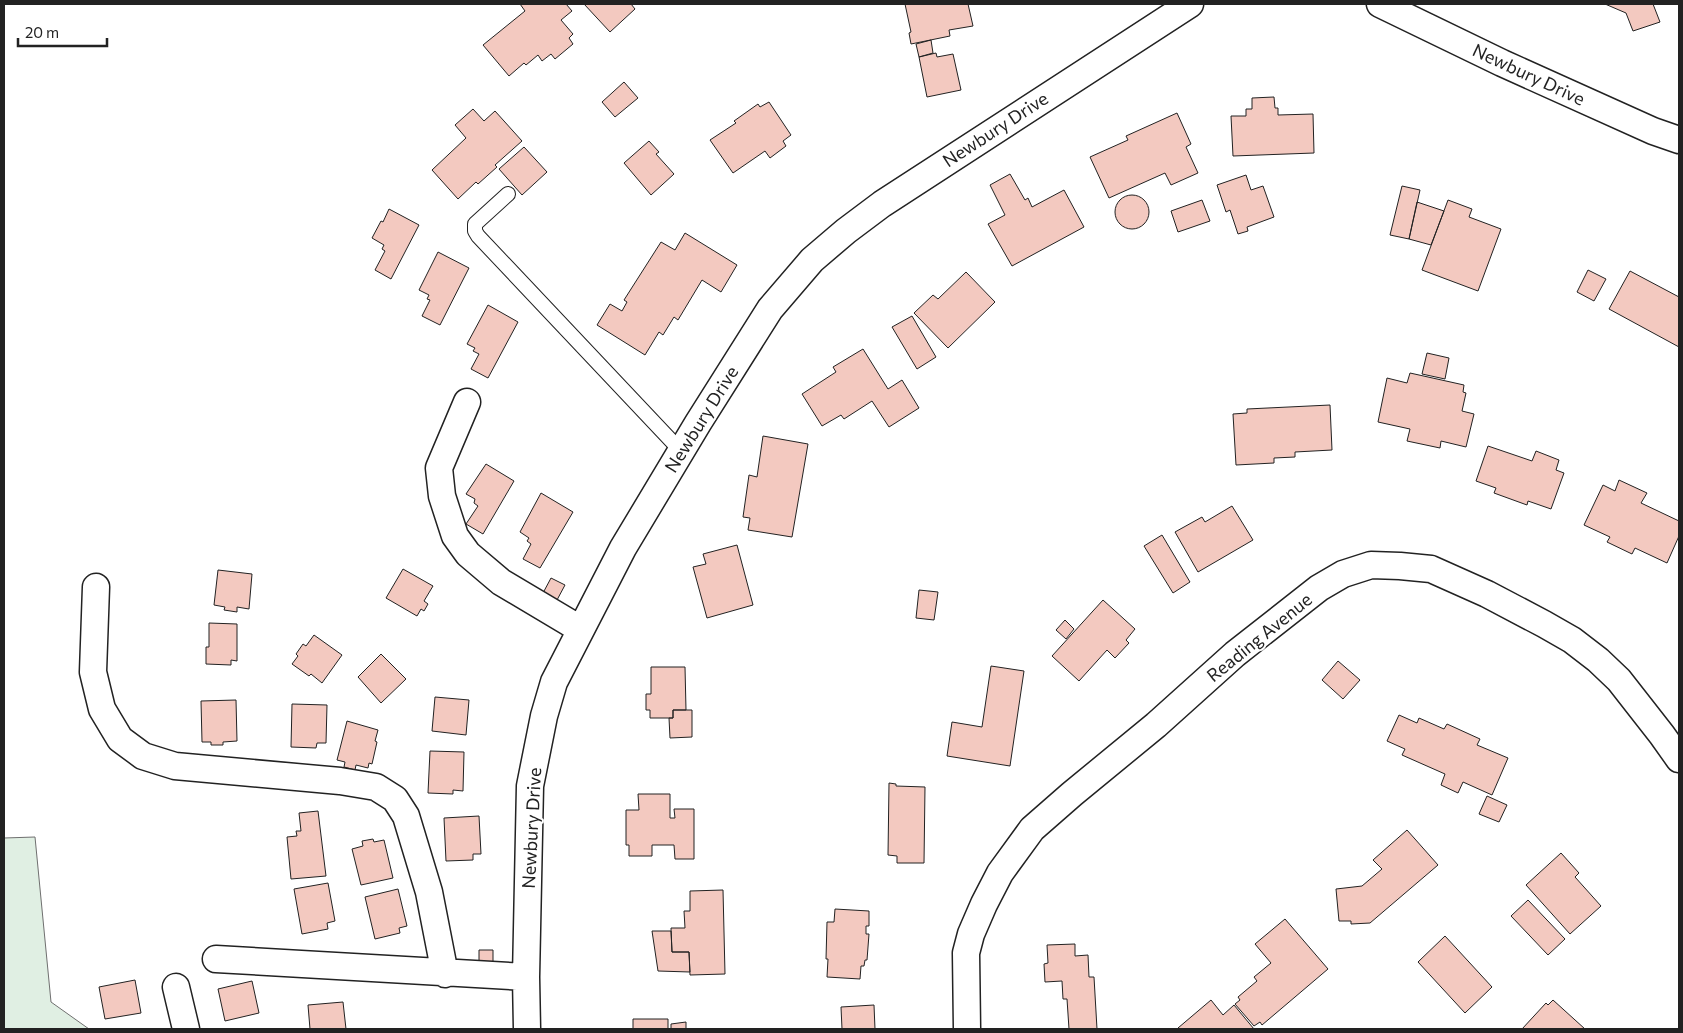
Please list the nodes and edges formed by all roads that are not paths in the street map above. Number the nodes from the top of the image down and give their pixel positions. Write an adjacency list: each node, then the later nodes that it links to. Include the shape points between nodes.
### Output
1 (1190, 4): 6 (street, Newbury Drive, via 882,204 812,260 770,309)
2 (1380, 4): 3 (street, Newbury Drive, via 1502,63)
3 (1679, 140)
4 (508, 194): 6 (lane, via 475,224 478,236)
5 (466, 402): 8 (street, via 439,468 442,496 454,536 468,554 501,582)
6 (681, 451): 8 (street, Newbury Drive, via 623,548)
7 (96, 587): 11 (street, via 93,672 102,709 120,740 143,756 175,766 340,781 376,787 395,799 406,816 429,892)
8 (580, 629): 12 (street, Newbury Drive, via 554,682 530,786)
9 (1679, 759): 16 (street, Reading Avenue, via 1619,680 1572,640 1551,628 1488,594 1431,569 1371,566 1343,574 1319,588 1235,654 1156,726 1032,830 1000,873 971,934 966,953)
10 (216, 960): 11 (street)
11 (445, 974): 12 (street)
12 (526, 977): 15 (street, Newbury Drive)
13 (176, 987): 14 (street)
14 (186, 1029)
15 (527, 1029)
16 (967, 1029)

